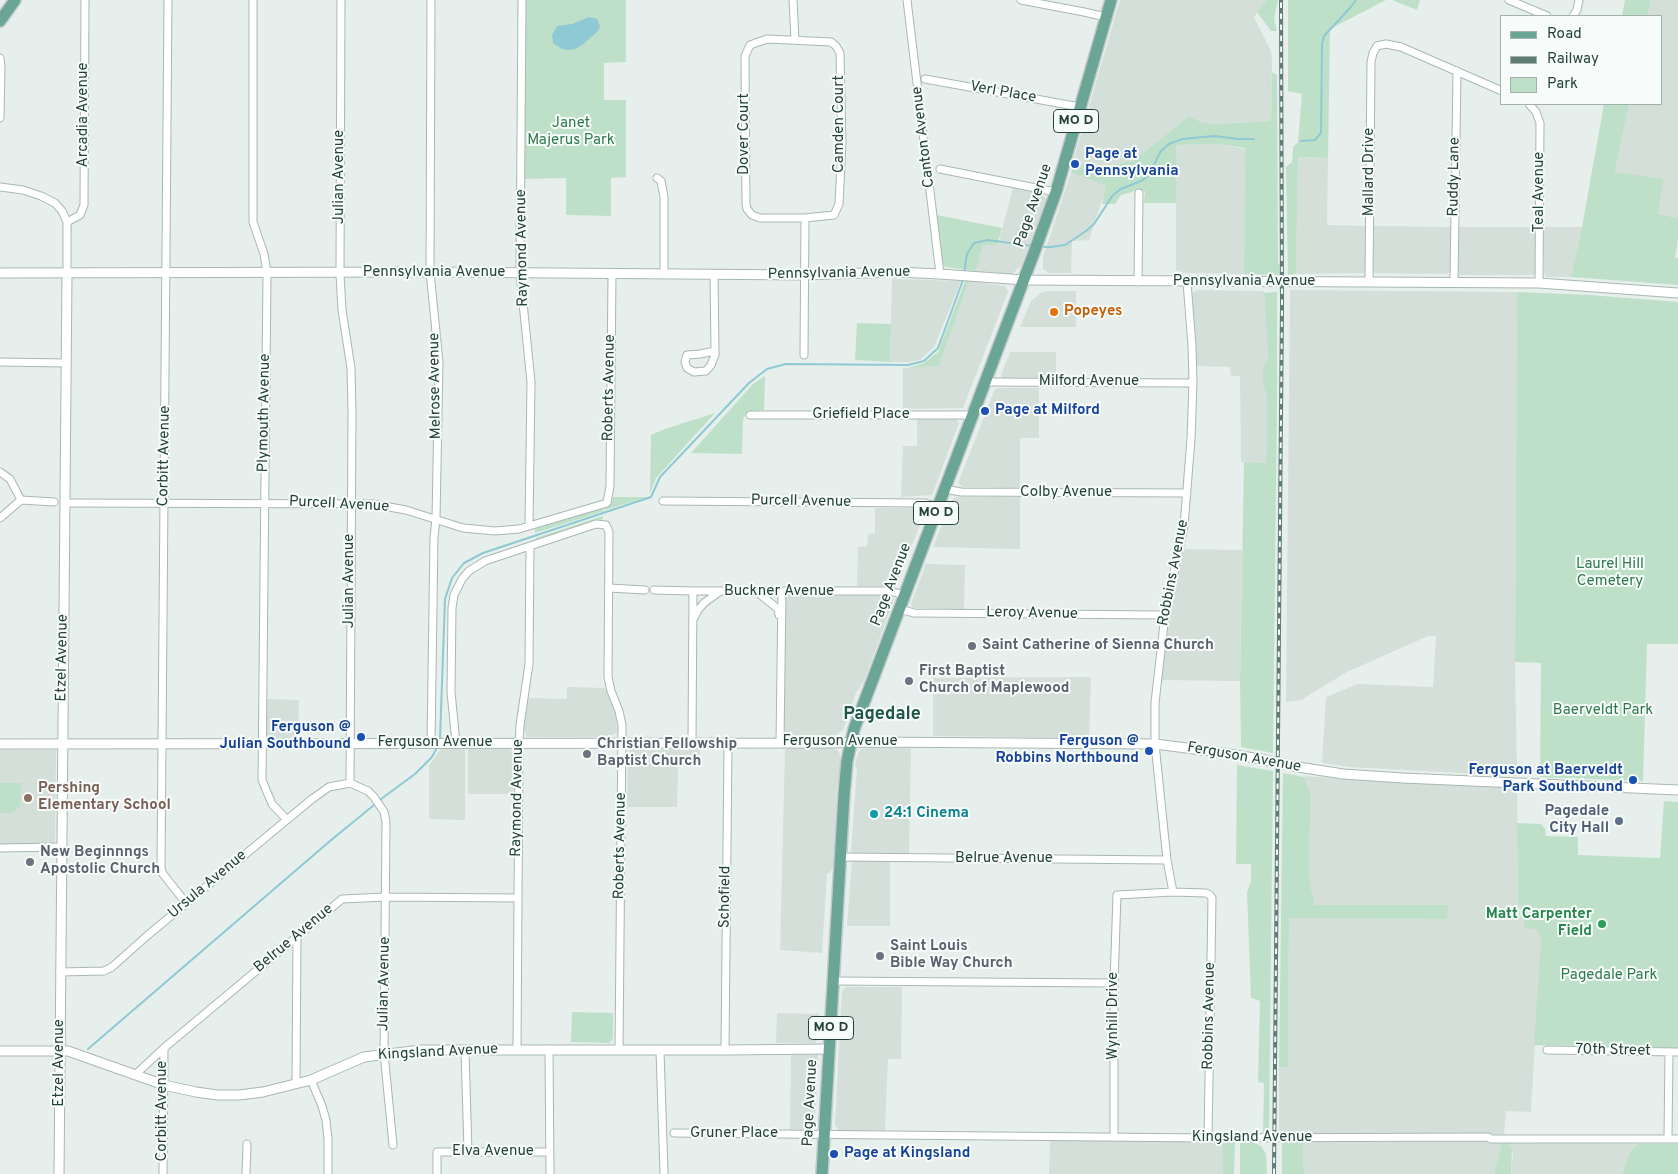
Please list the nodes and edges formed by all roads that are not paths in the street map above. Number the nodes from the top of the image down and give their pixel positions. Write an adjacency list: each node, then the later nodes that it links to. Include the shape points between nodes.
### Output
1 (14, 0): 17 (main road)
2 (85, 0): 32 (street, Arcadia Avenue, via 84,204 80,215)
3 (168, 0): 36 (street, Corbitt Avenue)
4 (253, 0): 37 (street, Plymouth Avenue, via 253,222)
5 (341, 0): 41 (street, Julian Avenue)
6 (431, 0): 33 (street, Melrose Avenue)
7 (522, 0): 38 (street, Raymond Avenue)
8 (793, 0): 18 (street)
9 (907, 0): 44 (street, Canton Avenue)
10 (1021, 0): 16 (street)
11 (1111, 0): 16 (main road, Page Avenue / MO D)
12 (1509, 0): 14 (street)
13 (1579, 0): 15 (street)
14 (1545, 15)
15 (1574, 15)
16 (1106, 17): 24 (main road, Page Avenue / MO D)
17 (0, 21)
18 (795, 40): 31 (street, Camden Court, via 831,42 840,53 842,143 839,204 834,215); 31 (street, Dover Court, via 754,42 745,56 746,204 752,214 760,218)
19 (0, 58): 25 (street)
20 (1457, 71): 22 (street); 48 (street, Mallard Drive, via 1402,47 1386,44 1377,46 1373,53); 49 (street, Ruddy Lane)
21 (926, 79): 24 (street, Verl Place)
22 (1500, 90)
23 (1530, 105): 50 (street, Teal Avenue, via 1540,123)
24 (1080, 107): 29 (main road, Page Avenue / MO D)
25 (0, 118)
26 (940, 169): 29 (street)
27 (657, 178): 40 (street, via 661,181 664,197)
28 (0, 187): 32 (street, via 23,190 48,200 58,207)
29 (1056, 192): 45 (main road, Page Avenue / MO D)
30 (1139, 194): 46 (street)
31 (804, 218): 43 (street)
32 (67, 222): 35 (street, Etzel Avenue)
33 (430, 272): 38 (street, Pennsylvania Avenue); 41 (street, Pennsylvania Avenue); 73 (street, Melrose Avenue, via 439,362)
34 (0, 273): 35 (street, Pennsylvania Avenue)
35 (67, 273): 36 (street, Pennsylvania Avenue); 55 (street, Etzel Avenue)
36 (167, 273): 37 (street, Pennsylvania Avenue); 66 (street, Corbitt Avenue)
37 (267, 273): 41 (street, Pennsylvania Avenue); 67 (street, Plymouth Avenue)
38 (520, 273): 39 (street, Pennsylvania Avenue); 74 (street, Raymond Avenue, via 531,382)
39 (612, 273): 40 (street, Pennsylvania Avenue); 70 (street, Roberts Avenue, via 610,486)
40 (664, 273): 42 (street, Pennsylvania Avenue)
41 (340, 274): 69 (street, Julian Avenue, via 352,384)
42 (714, 274): 43 (street, Pennsylvania Avenue); 52 (street)
43 (805, 274): 44 (street, Pennsylvania Avenue); 53 (street)
44 (940, 274): 45 (street, Pennsylvania Avenue)
45 (1024, 280): 46 (street, Pennsylvania Avenue); 56 (main road, Page Avenue / MO D)
46 (1138, 282): 47 (street, Pennsylvania Avenue)
47 (1187, 282): 48 (street, Pennsylvania Avenue); 57 (street, Robbins Avenue)
48 (1369, 282): 49 (street, Pennsylvania Avenue)
49 (1454, 282): 50 (street, Pennsylvania Avenue)
50 (1539, 283): 51 (street, Pennsylvania Avenue)
51 (1678, 293)
52 (715, 350)
53 (804, 355)
54 (0, 362): 55 (street)
55 (66, 363): 68 (street, Etzel Avenue)
56 (986, 382): 57 (street, Milford Avenue); 59 (main road, Page Avenue / MO D)
57 (1193, 383): 62 (street, Robbins Avenue)
58 (750, 415): 59 (street, Griefield Place)
59 (973, 415): 61 (main road, Page Avenue / MO D)
60 (0, 472): 63 (street, via 10,480)
61 (945, 489): 62 (street, Colby Avenue, via 961,492); 71 (main road, Page Avenue / MO D)
62 (1187, 493): 85 (street, Robbins Avenue, via 1180,551)
63 (21, 500): 65 (street); 72 (street)
64 (663, 501): 71 (street, Purcell Avenue, via 925,503)
65 (54, 502)
66 (165, 502): 67 (street, Purcell Avenue); 68 (street, Purcell Avenue); 100 (street, Corbitt Avenue)
67 (264, 502): 69 (street, Purcell Avenue); 89 (street, Plymouth Avenue)
68 (65, 503): 99 (street, Etzel Avenue)
69 (351, 503): 73 (street, Purcell Avenue, via 390,506); 90 (street, Julian Avenue)
70 (607, 503): 74 (street, Purcell Avenue)
71 (938, 507): 83 (main road, Page Avenue / MO D)
72 (0, 518)
73 (436, 519): 74 (street, Purcell Avenue, via 463,528 487,531); 91 (street, Melrose Avenue)
74 (529, 526)
75 (530, 547): 76 (street, Roberts Avenue, via 596,524 606,525 609,532); 92 (street, via 476,566 462,579 454,595 451,692); 93 (street, Raymond Avenue, via 529,664)
76 (609, 588): 77 (street); 94 (street, Roberts Avenue, via 608,677 621,718)
77 (645, 590)
78 (654, 590): 80 (street, Buckner Avenue)
79 (756, 590): 81 (street, Buckner Avenue); 82 (street, Buckner Avenue); 87 (street, via 778,609)
80 (693, 591): 81 (street, Buckner Avenue); 86 (street)
81 (720, 592): 86 (street, via 704,603)
82 (782, 592): 83 (street, Buckner Avenue, via 890,591); 87 (street)
83 (904, 595): 84 (main road, Page Avenue / MO D)
84 (899, 609): 85 (street, Leroy Avenue, via 914,613); 88 (main road, Page Avenue / MO D)
85 (1165, 615): 101 (street, Robbins Avenue)
86 (693, 621): 95 (street)
87 (782, 623): 97 (street)
88 (851, 742): 97 (street, Ferguson Avenue); 101 (street, Ferguson Avenue); 107 (main road, Page Avenue / MO D)
89 (262, 743): 90 (street, Ferguson Avenue); 100 (street, Ferguson Avenue); 104 (street, Plymouth Avenue, via 262,780 272,804)
90 (350, 743): 91 (street, Ferguson Avenue); 102 (street, Julian Avenue)
91 (436, 743): 92 (street, Ferguson Avenue)
92 (456, 743): 93 (street, Ferguson Avenue)
93 (519, 743): 94 (street, Ferguson Avenue); 111 (street, Raymond Avenue)
94 (622, 743): 95 (street, Ferguson Avenue); 119 (street, Roberts Avenue)
95 (692, 743): 96 (street, Ferguson Avenue)
96 (728, 743): 97 (street, Ferguson Avenue); 125 (street, Schofield)
97 (780, 743)
98 (0, 744): 99 (street, Ferguson Avenue)
99 (62, 744): 100 (street, Ferguson Avenue); 105 (street, Etzel Avenue)
100 (162, 744): 112 (street, Corbitt Avenue, via 161,868 162,874)
101 (1154, 744): 103 (street, Ferguson Avenue, bridge, via 1343,774); 108 (street, Robbins Avenue)
102 (350, 783): 104 (street, Ursula Avenue, via 329,786); 110 (street, Julian Avenue, via 368,790 384,812)
103 (1678, 790)
104 (286, 820): 112 (street, Ursula Avenue)
105 (61, 847): 106 (street); 114 (street, Etzel Avenue)
106 (0, 848)
107 (840, 858): 108 (street, Belrue Avenue); 115 (main road, Page Avenue / MO D)
108 (1167, 860): 109 (street, Robbins Avenue)
109 (1173, 892): 116 (street, Wynhill Drive, via 1117,895); 138 (street, Robbins Avenue, via 1206,893 1212,898)
110 (386, 897): 111 (street, Belrue Avenue); 113 (street, Belrue Avenue, via 342,899); 130 (street, Julian Avenue)
111 (517, 898): 123 (street, Raymond Avenue)
112 (186, 903): 114 (street, Ursula Avenue, via 112,967 104,971)
113 (297, 937): 117 (street, Belrue Avenue); 133 (street)
114 (60, 972): 121 (street, Etzel Avenue)
115 (833, 981): 116 (street); 120 (main road, Page Avenue / MO D)
116 (1114, 983): 137 (street, Wynhill Drive)
117 (164, 1048): 131 (street, Belrue Avenue); 134 (street, Corbitt Avenue)
118 (548, 1049): 119 (street, Kingsland Avenue); 123 (street, Kingsland Avenue); 144 (street)
119 (619, 1049): 124 (street, Kingsland Avenue)
120 (830, 1049): 125 (street, Kingsland Avenue); 136 (main road, Page Avenue / MO D)
121 (60, 1050): 127 (street, Kingsland Avenue); 131 (street, Kingsland Avenue); 145 (street, Etzel Avenue)
122 (465, 1050): 123 (street, Kingsland Avenue); 130 (street, Kingsland Avenue); 143 (street)
123 (517, 1050)
124 (660, 1050): 125 (street, Kingsland Avenue); 151 (street)
125 (725, 1050)
126 (1547, 1050): 128 (street, 70th Street)
127 (0, 1051)
128 (1669, 1052): 129 (street, 70th Street); 139 (street)
129 (1678, 1052)
130 (384, 1053): 132 (street, Kingsland Avenue, via 364,1057); 142 (street, Julian Avenue)
131 (135, 1075): 134 (street, Kingsland Avenue)
132 (311, 1080): 133 (street, Kingsland Avenue); 148 (street, via 326,1120)
133 (296, 1084): 134 (street, Kingsland Avenue, via 239,1095 210,1094)
134 (164, 1085): 146 (street, Corbitt Avenue)
135 (674, 1133): 136 (street, Gruner Place)
136 (825, 1134): 137 (street, Kingsland Avenue); 152 (main road, Page Avenue / MO D)
137 (1114, 1137): 138 (street, Kingsland Avenue)
138 (1208, 1138): 139 (street, Kingsland Avenue)
139 (1668, 1139): 140 (street, Kingsland Avenue)
140 (1678, 1139)
141 (247, 1144): 147 (street)
142 (393, 1146)
143 (468, 1152): 144 (street, Elva Avenue); 149 (street, Elva Avenue, via 437,1152)
144 (550, 1152): 150 (street)
145 (59, 1174)
146 (163, 1174)
147 (246, 1174)
148 (328, 1174)
149 (437, 1174)
150 (550, 1174)
151 (664, 1174)
152 (822, 1174)

